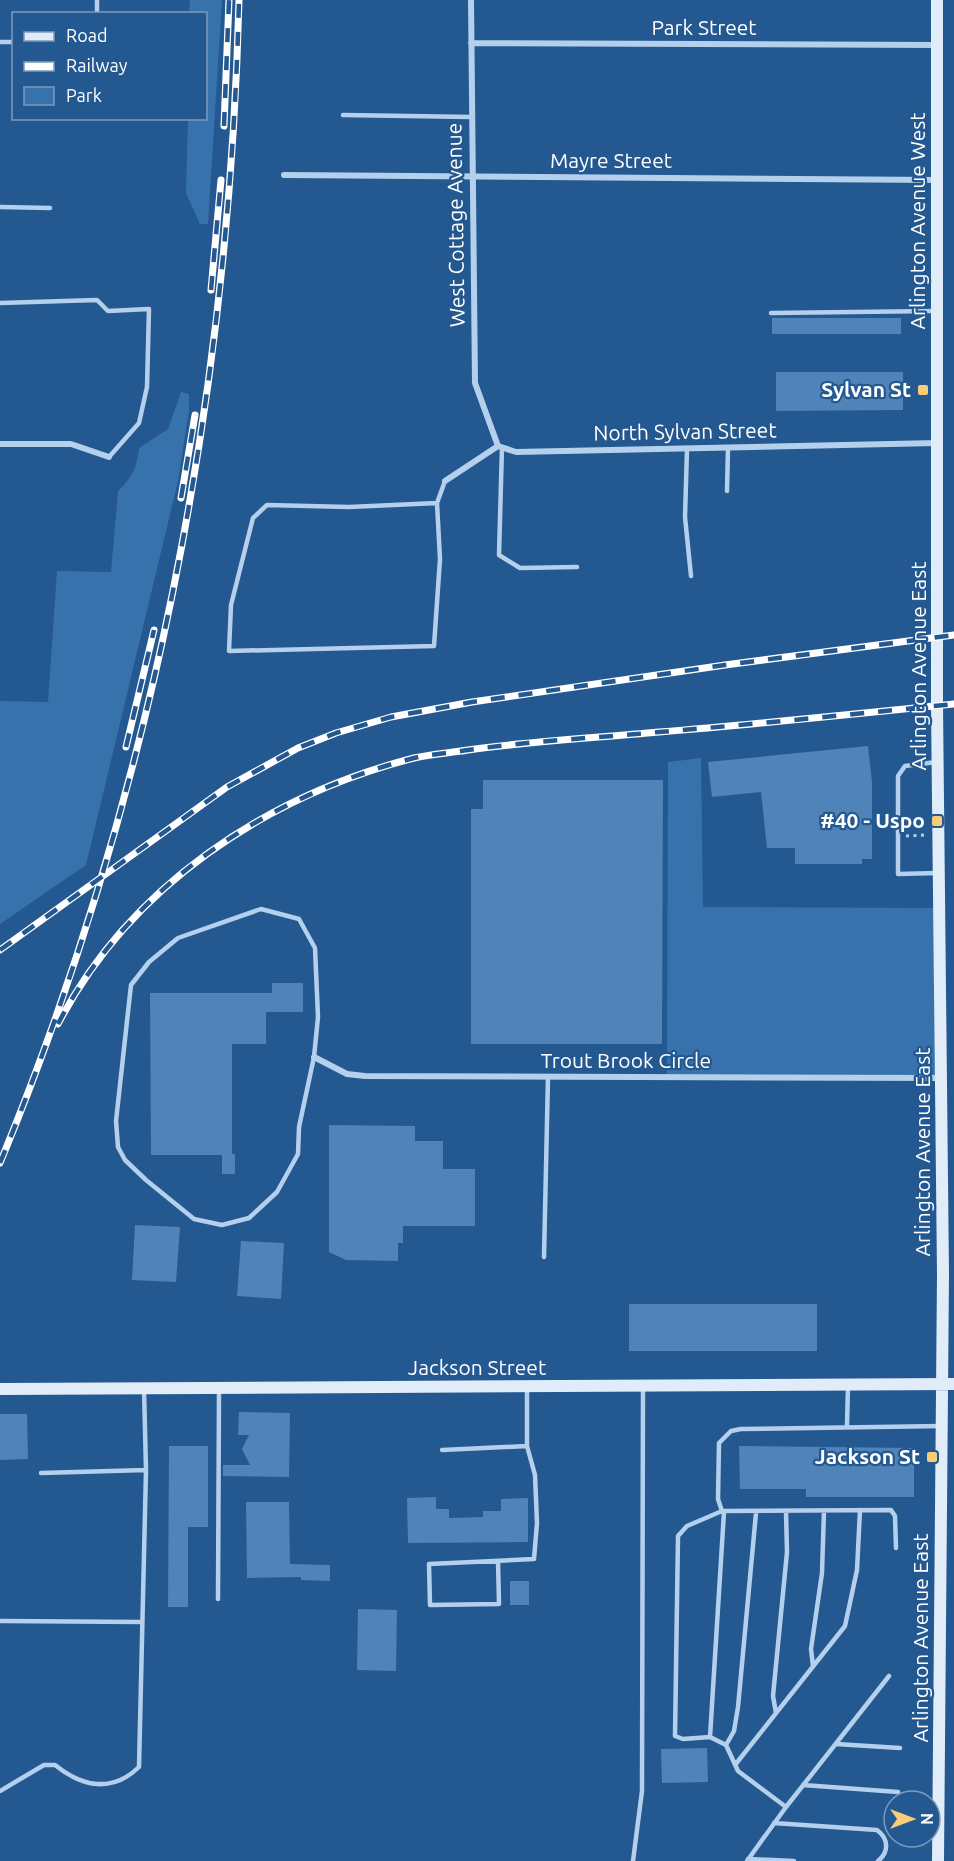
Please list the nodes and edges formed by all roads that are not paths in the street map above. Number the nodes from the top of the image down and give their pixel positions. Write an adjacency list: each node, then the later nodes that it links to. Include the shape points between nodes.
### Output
1 (471, 0): 3 (street, West Cottage Avenue)
2 (937, 0): 4 (street, Arlington Avenue West)
3 (471, 44): 4 (street, Park Street); 6 (street, West Cottage Avenue)
4 (937, 45): 9 (street, Arlington Avenue West)
5 (343, 115): 6 (lane)
6 (471, 117): 8 (street, West Cottage Avenue)
7 (284, 175): 8 (street, Mayre Street)
8 (471, 176): 9 (street, Mayre Street); 17 (street, West Cottage Avenue, via 475,383)
9 (938, 180): 13 (street, Arlington Avenue West)
10 (0, 207): 11 (lane)
11 (50, 208)
12 (0, 303): 20 (lane, via 97,300 108,311 149,309 147,387 139,423)
13 (938, 311): 14 (lane); 15 (street, Arlington Avenue West)
14 (771, 313)
15 (937, 443): 18 (street, North Sylvan Street); 26 (street, Arlington Avenue East)
16 (0, 444): 20 (street, via 71,444)
17 (500, 447): 19 (street, North Sylvan Street, via 516,452); 21 (street); 24 (lane, via 499,555 520,568)
18 (728, 448): 19 (street, North Sylvan Street); 22 (lane)
19 (687, 449): 25 (lane, via 685,517)
20 (109, 457)
21 (445, 481): 23 (lane)
22 (727, 492)
23 (436, 503): 23 (lane, via 267,505 253,518 231,605 229,651 434,646 440,560)
24 (577, 567)
25 (691, 576)
26 (938, 761): 27 (street, Arlington Avenue East); 27 (lane, via 905,766 898,776 898,874)
27 (941, 873): 30 (street, Arlington Avenue East)
28 (314, 1057): 28 (lane, via 318,1017 315,948 298,919 261,909 178,938 149,962 131,985 116,1121 118,1147 125,1160 146,1180 194,1219 222,1225 249,1218 278,1191 298,1154 298,1127); 29 (street, Trout Brook Circle, via 347,1074 365,1076)
29 (548, 1077): 30 (street, Trout Brook Circle); 31 (lane)
30 (943, 1078): 33 (street, Arlington Avenue East)
31 (544, 1257)
32 (848, 1384): 33 (street, Jackson Street); 34 (street, Jackson Street); 39 (lane)
33 (948, 1384): 40 (street, Arlington Avenue East)
34 (643, 1386): 35 (street, Jackson Street); 69 (lane, via 642,1791)
35 (527, 1387): 36 (street, Jackson Street); 41 (lane)
36 (219, 1388): 38 (street, Jackson Street); 52 (lane)
37 (0, 1389): 38 (street, Jackson Street)
38 (144, 1389): 43 (lane)
39 (847, 1426): 40 (lane); 47 (lane, via 731,1431 722,1438 718,1449 718,1499)
40 (941, 1426): 72 (street, Arlington Avenue East)
41 (527, 1446): 42 (lane); 51 (lane, via 536,1474 534,1559)
42 (442, 1450)
43 (146, 1470): 44 (lane); 54 (lane)
44 (41, 1473)
45 (860, 1510): 46 (lane); 50 (lane, via 894,1513); 55 (lane, via 857,1569 848,1619)
46 (824, 1511): 48 (lane); 55 (lane, via 822,1573 811,1649)
47 (723, 1512): 49 (lane); 58 (lane); 58 (lane, via 683,1528 678,1541 675,1736 682,1740)
48 (786, 1512): 49 (lane); 57 (lane, via 787,1552 773,1696)
49 (756, 1513): 60 (lane, via 738,1707 734,1731)
50 (896, 1548)
51 (498, 1561): 51 (lane, via 429,1564 430,1605 499,1604)
52 (218, 1599)
53 (0, 1621): 54 (lane)
54 (141, 1622): 64 (lane, via 139,1767 126,1779 90,1785 71,1778 55,1765 44,1765)
55 (813, 1666): 57 (lane)
56 (890, 1676): 59 (lane)
57 (776, 1713): 62 (lane)
58 (710, 1737): 60 (lane)
59 (836, 1744): 61 (lane); 63 (lane)
60 (726, 1745): 62 (lane)
61 (900, 1748)
62 (735, 1765): 66 (lane)
63 (803, 1785): 65 (lane); 66 (lane)
64 (0, 1791)
65 (882, 1791)
66 (786, 1807): 67 (lane)
67 (774, 1823): 68 (lane); 71 (lane, via 877,1830 886,1845 884,1856)
68 (748, 1860): 70 (lane)
69 (633, 1861)
70 (794, 1861)
71 (878, 1861)
72 (938, 1861)

